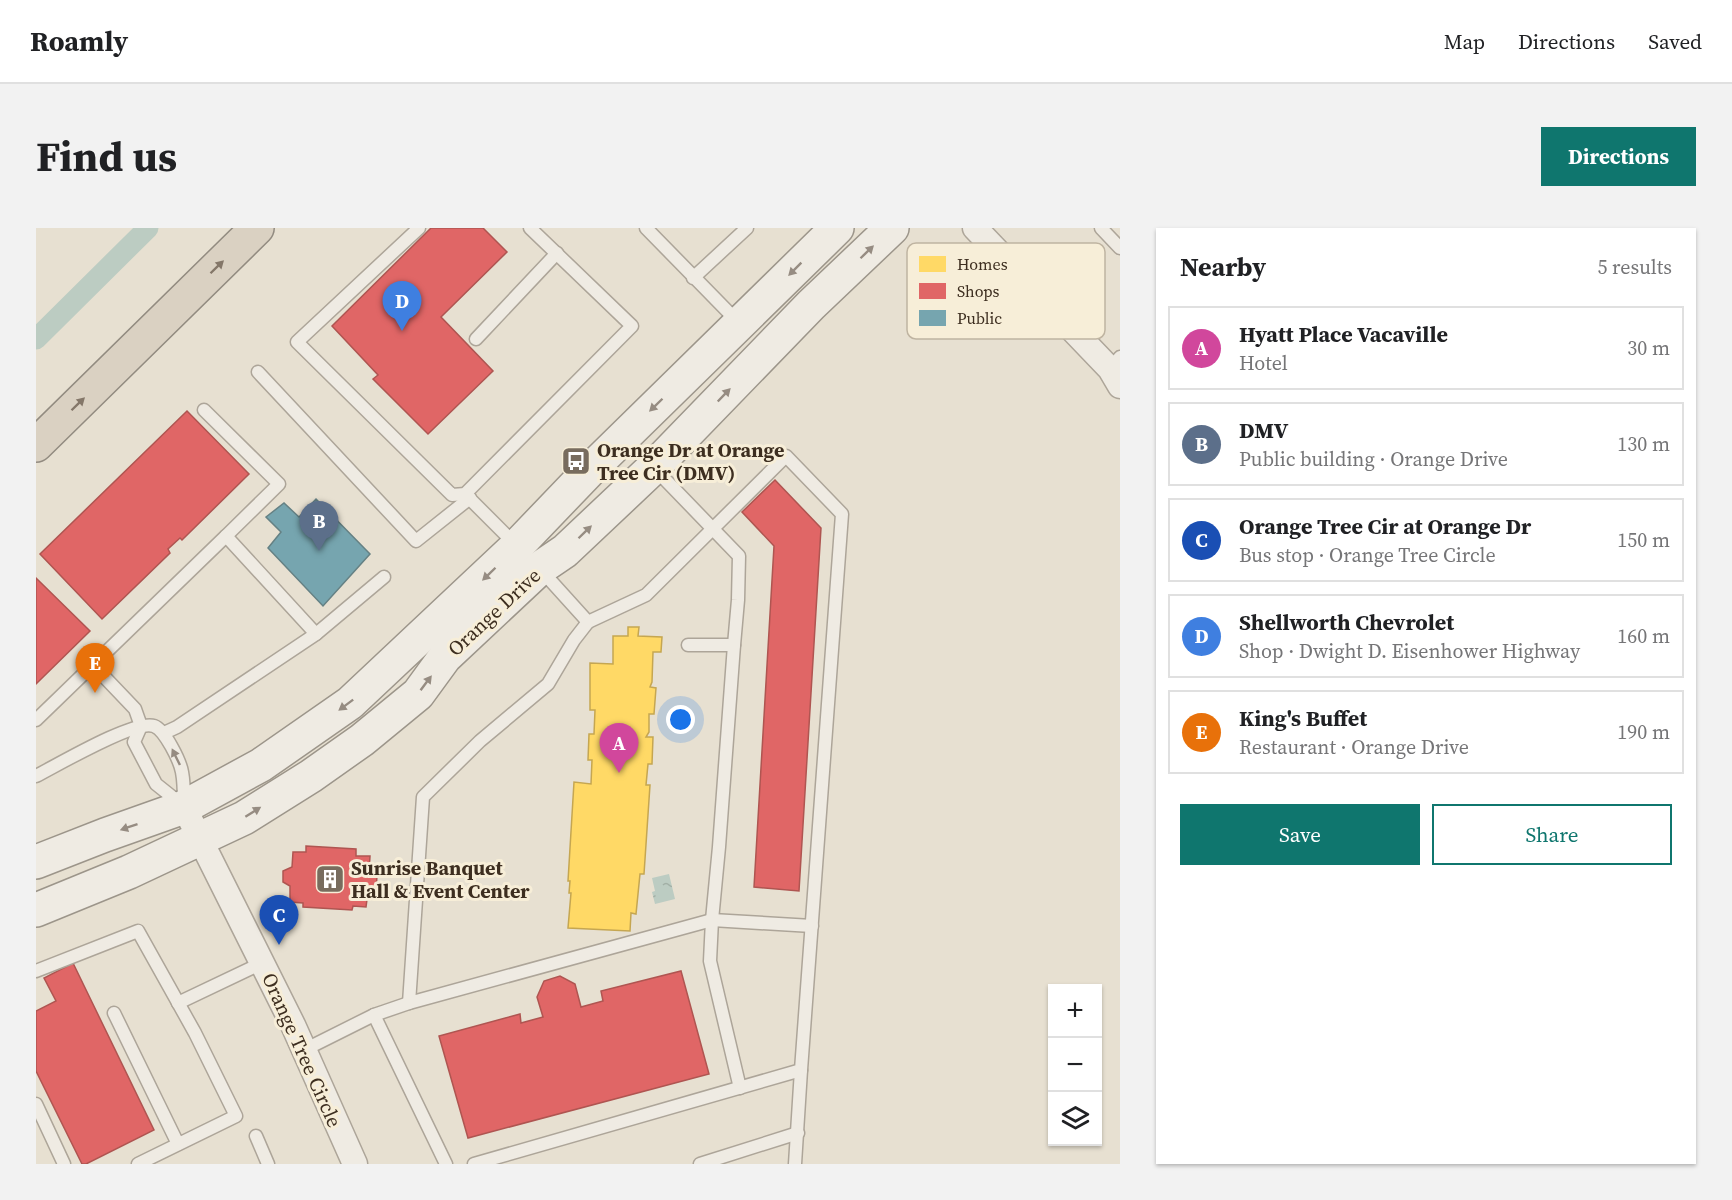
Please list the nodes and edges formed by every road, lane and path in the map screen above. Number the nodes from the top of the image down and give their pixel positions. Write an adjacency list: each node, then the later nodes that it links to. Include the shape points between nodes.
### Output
1 (257, 228): 20 (highway, one-way to 1)
2 (418, 228): 22 (lane, via 297,342 452,495)
3 (530, 228): 12 (lane)
4 (646, 228): 13 (lane)
5 (747, 228): 13 (lane)
6 (837, 228): 14 (street, Orange Drive, one-way to 14)
7 (892, 228): 21 (street, Orange Drive, one-way to 7)
8 (975, 228): 10 (street)
9 (1101, 228): 11 (lane)
10 (990, 243)
11 (1120, 248)
12 (557, 253): 15 (lane); 22 (lane, via 632,326)
13 (693, 278): 14 (lane)
14 (740, 324): 25 (street, Orange Drive, one-way to 25, via 588,472)
15 (476, 339)
16 (1085, 339): 17 (street)
17 (1117, 371)
18 (258, 372): 22 (lane, via 416,541)
19 (204, 410): 24 (lane, via 279,484)
20 (36, 445)
21 (654, 467): 23 (lane); 25 (street, Orange Drive, one-way to 21, via 565,551)
22 (467, 496): 25 (lane)
23 (713, 528): 27 (lane, via 646,595); 30 (lane, via 739,556); 41 (lane, via 786,456 842,514)
24 (226, 536): 28 (lane); 31 (lane)
25 (528, 557): 27 (lane); 36 (street, Orange Drive, one-way to 36, via 350,703 261,765); 37 (street, Orange Drive, one-way to 25, via 244,818 311,776 418,694)
26 (384, 577): 28 (lane)
27 (588, 622): 45 (lane, via 548,684 480,741 423,797)
28 (316, 634): 34 (lane)
29 (688, 645): 30 (lane)
30 (734, 645): 40 (lane)
31 (93, 665): 32 (lane); 33 (lane, via 135,709)
32 (36, 720)
33 (141, 726): 34 (lane, via 154,726); 35 (lane); 36 (lane, via 135,742 156,784)
34 (164, 733): 36 (lane, one-way to 34, via 182,770)
35 (36, 776)
36 (184, 807): 37 (street, Orange Tree Circle); 38 (street, Orange Drive, one-way to 38)
37 (201, 838): 39 (street, Orange Drive); 42 (street, Orange Tree Circle)
38 (36, 862)
39 (36, 910)
40 (711, 920): 41 (lane); 45 (lane); 50 (lane, via 710,961)
41 (812, 926): 49 (lane)
42 (262, 963): 44 (lane); 48 (street, Orange Tree Circle)
43 (36, 971): 44 (lane, via 138,931)
44 (178, 1003): 54 (lane, via 236,1116)
45 (409, 1003): 47 (lane)
46 (114, 1013): 54 (lane)
47 (374, 1015): 48 (lane); 59 (lane)
48 (304, 1050): 58 (street, Orange Tree Circle)
49 (801, 1070): 50 (lane); 52 (lane)
50 (740, 1088): 60 (lane)
51 (36, 1104): 55 (lane)
52 (798, 1133): 61 (lane); 62 (lane)
53 (256, 1136): 57 (lane)
54 (178, 1144): 56 (lane)
55 (64, 1164)
56 (138, 1164)
57 (268, 1164)
58 (355, 1164)
59 (446, 1164)
60 (474, 1164)
61 (700, 1164)
62 (795, 1164)

